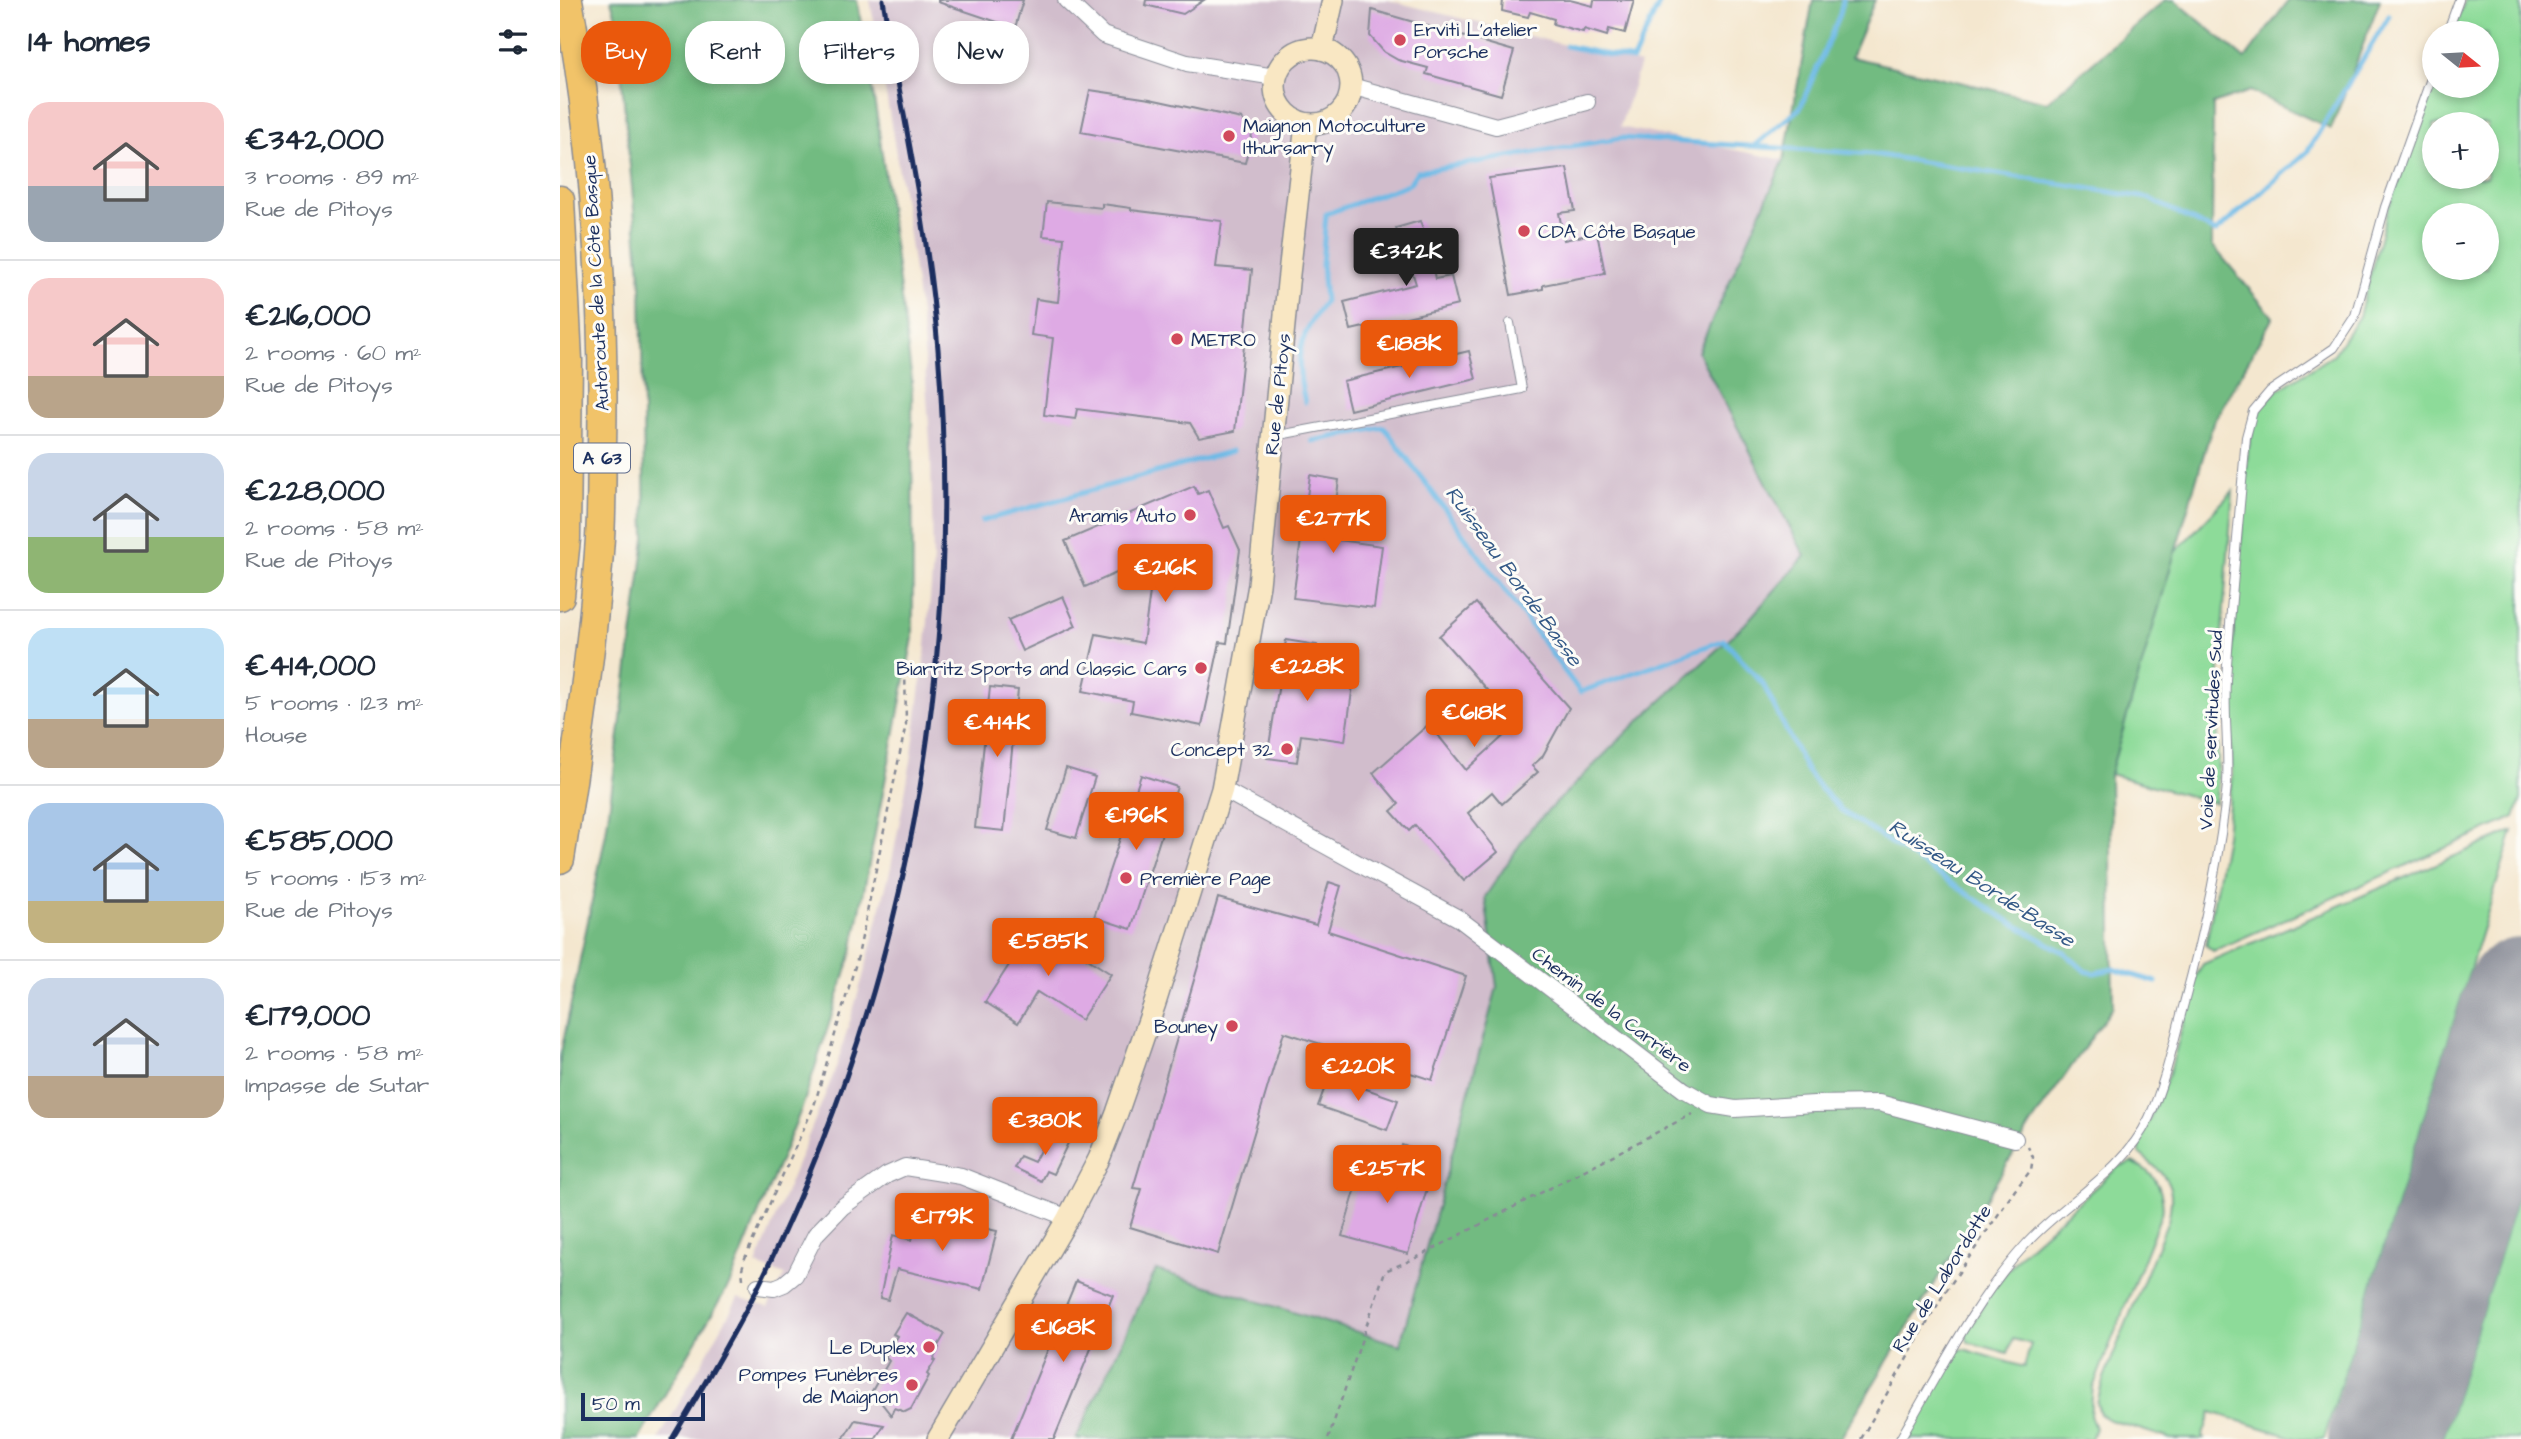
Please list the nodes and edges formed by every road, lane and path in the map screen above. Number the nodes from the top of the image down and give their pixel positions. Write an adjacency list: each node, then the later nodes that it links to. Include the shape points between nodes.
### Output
1 (568, 0): 18 (highway, Autoroute de la Côte Basque / A 63, via 595,206 604,369 600,536 586,695)
2 (1066, 0): 7 (street, via 1103,35 1187,63)
3 (1333, 0): 6 (street)
4 (2459, 0): 5 (lane)
5 (2451, 21)
6 (1322, 49): 7 (street, via 1298,51 1280,66); 8 (street, via 1343,62)
7 (1275, 77): 11 (street, via 1284,112)
8 (1351, 86): 10 (street, via 1496,126); 11 (street, via 1337,116 1317,125)
9 (2424, 98): 26 (lane, Voie de servitudes Sud, via 2385,208 2355,316 2334,348 2270,391 2253,411 2246,437 2226,682 2227,783 2217,863 2167,1069 2148,1119 2128,1151 2027,1243 1991,1286)
10 (1587, 103)
11 (1306, 124): 14 (street, Rue de Pitoys)
12 (560, 200): 15 (highway, Autoroute de la Côte Basque / A 63, via 568,360 566,539)
13 (1510, 323): 14 (lane, via 1522,388)
14 (1273, 437): 17 (street, Rue de Pitoys, via 1259,585)
15 (560, 596)
16 (905, 665): 22 (path, via 906,724 858,956 814,1106 745,1258 744,1281)
17 (1222, 789): 19 (street, Chemin de la Carrière, via 1458,918 1684,1090); 21 (street, Rue de Pitoys, via 1117,1113)
18 (560, 859)
19 (1711, 1105): 20 (street, Chemin de la Carrière, via 1735,1109 1880,1103); 24 (path, via 1385,1271)
20 (2015, 1139): 25 (path, Rue de Labordotte, via 2027,1146 2033,1157 2031,1170 1941,1297)
21 (1068, 1218): 22 (street, via 961,1176 905,1167 842,1207 816,1234 795,1275 774,1288); 23 (street, Rue de Pitoys)
22 (758, 1286)
23 (938, 1439)
24 (1328, 1439)
25 (1861, 1439)
26 (1900, 1439)

